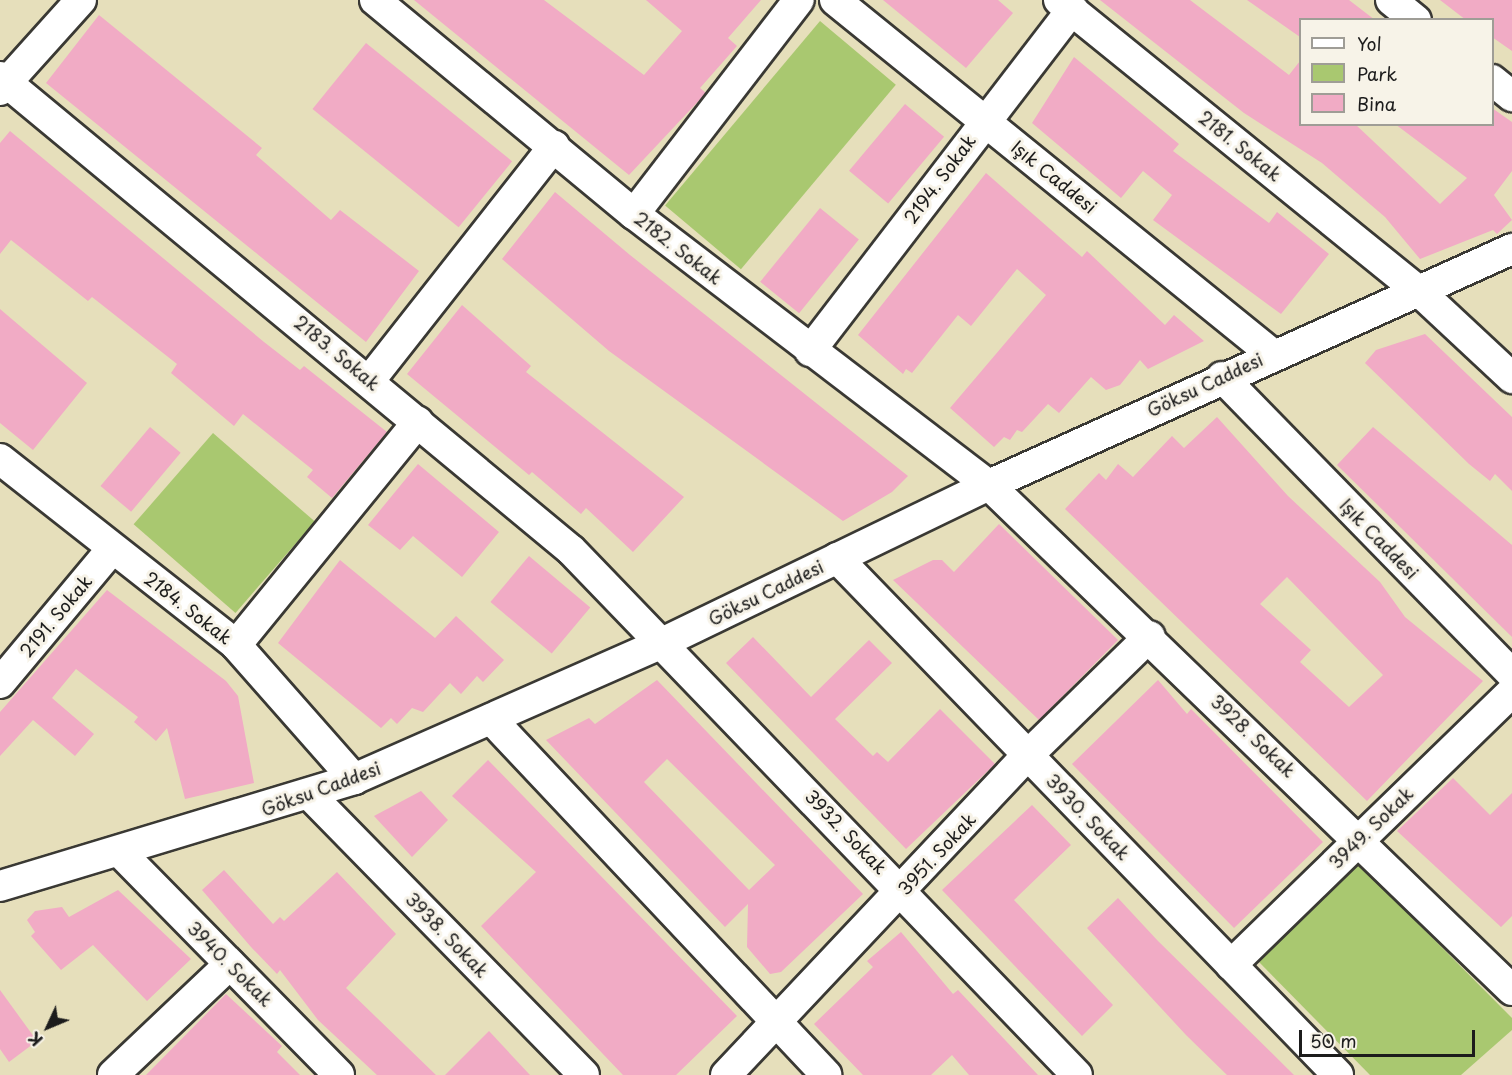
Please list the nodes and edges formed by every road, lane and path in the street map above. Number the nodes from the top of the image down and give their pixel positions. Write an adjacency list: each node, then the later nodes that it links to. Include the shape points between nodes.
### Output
1 (81, 0): 7 (street)
2 (375, 0): 10 (street, 2182. Sokak)
3 (799, 0): 11 (street)
4 (835, 0): 9 (street, Işık Caddesi)
5 (1065, 5): 9 (street, 2194. Sokak); 13 (street, 2181. Sokak)
6 (1494, 82): 8 (street)
7 (2, 83): 18 (street, 2183. Sokak)
8 (1512, 96)
9 (984, 121): 14 (street, 2194. Sokak); 15 (street, Işık Caddesi)
10 (554, 146): 11 (street, 2182. Sokak); 18 (street)
11 (634, 214): 14 (street, 2182. Sokak)
12 (1512, 249): 13 (street, Göksu Caddesi)
13 (1421, 293): 15 (street, Göksu Caddesi); 17 (street, 2181. Sokak)
14 (810, 351): 21 (street, 2182. Sokak)
15 (1272, 354): 16 (street, Göksu Caddesi)
16 (1222, 377): 21 (street, Göksu Caddesi); 27 (street, Işık Caddesi)
17 (1512, 378)
18 (370, 380): 19 (street, 2183. Sokak)
19 (418, 422): 25 (street, 2183. Sokak, via 571,550); 26 (street)
20 (0, 459): 22 (street, 2184. Sokak)
21 (989, 485): 23 (street, Göksu Caddesi); 24 (street, 3928. Sokak)
22 (112, 549): 26 (street, 2184. Sokak); 28 (street, 2191. Sokak)
23 (837, 558): 25 (street, Göksu Caddesi); 31 (street, 3930. Sokak)
24 (1150, 636): 31 (street, 3951. Sokak); 34 (street, 3928. Sokak)
25 (663, 643): 30 (street, Göksu Caddesi); 37 (street, 3932. Sokak)
26 (236, 645): 32 (street, 2184. Sokak)
27 (1512, 674)
28 (0, 683)
29 (1512, 692): 34 (street, 3949. Sokak)
30 (491, 719): 32 (street, Göksu Caddesi); 41 (street)
31 (1029, 755): 37 (street, 3951. Sokak); 39 (street, 3930. Sokak)
32 (354, 779): 33 (street, Göksu Caddesi)
33 (311, 796): 35 (street, Göksu Caddesi); 44 (street, 3938. Sokak)
34 (1359, 839): 39 (street, 3949. Sokak); 40 (street, 3928. Sokak)
35 (121, 853): 36 (street, Göksu Caddesi); 38 (street, 3940. Sokak)
36 (0, 885)
37 (903, 891): 41 (street, 3951. Sokak); 47 (street, 3932. Sokak)
38 (230, 964): 42 (street); 43 (street, 3940. Sokak)
39 (1231, 965): 48 (street, 3930. Sokak)
40 (1512, 990)
41 (777, 1023): 45 (street, 3951. Sokak); 46 (street)
42 (113, 1075)
43 (339, 1075)
44 (584, 1075)
45 (726, 1075)
46 (826, 1075)
47 (1077, 1075)
48 (1338, 1075)

